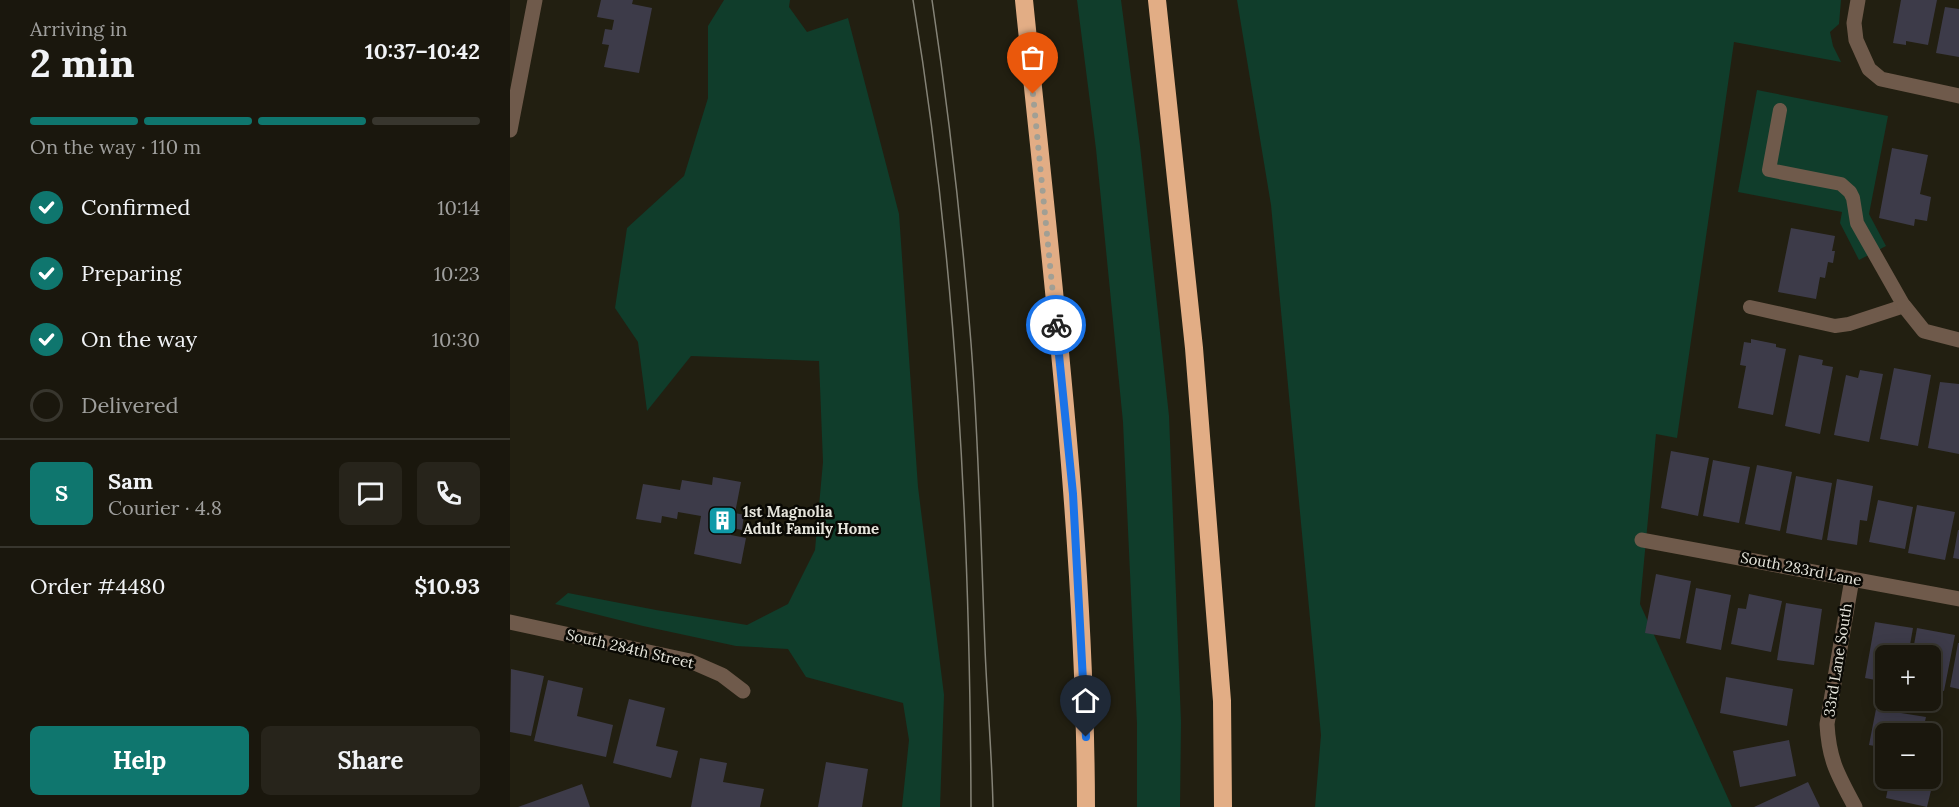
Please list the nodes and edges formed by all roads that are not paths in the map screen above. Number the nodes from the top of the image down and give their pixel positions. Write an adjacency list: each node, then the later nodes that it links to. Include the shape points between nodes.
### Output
1 (535, 0): 7 (street)
2 (1024, 0): 16 (highway, via 1073,494)
3 (1157, 0): 17 (highway, via 1194,348 1222,701)
4 (1858, 0): 5 (street, via 1856,40 1869,69 1881,79)
5 (1959, 96)
6 (1780, 110): 8 (lane, via 1769,170 1846,187 1853,198 1857,223)
7 (510, 130)
8 (1904, 306): 9 (lane, via 1835,326); 10 (street, via 1924,331)
9 (1750, 308)
10 (1959, 340)
11 (1642, 540): 12 (street, South 283rd Lane)
12 (1852, 579): 13 (street, South 283rd Lane); 18 (street, 33rd Lane South, via 1827,724 1833,765)
13 (1959, 599)
14 (510, 622): 15 (street, South 284th Street, via 690,661 722,675)
15 (743, 691)
16 (1086, 807)
17 (1223, 807)
18 (1855, 807)

